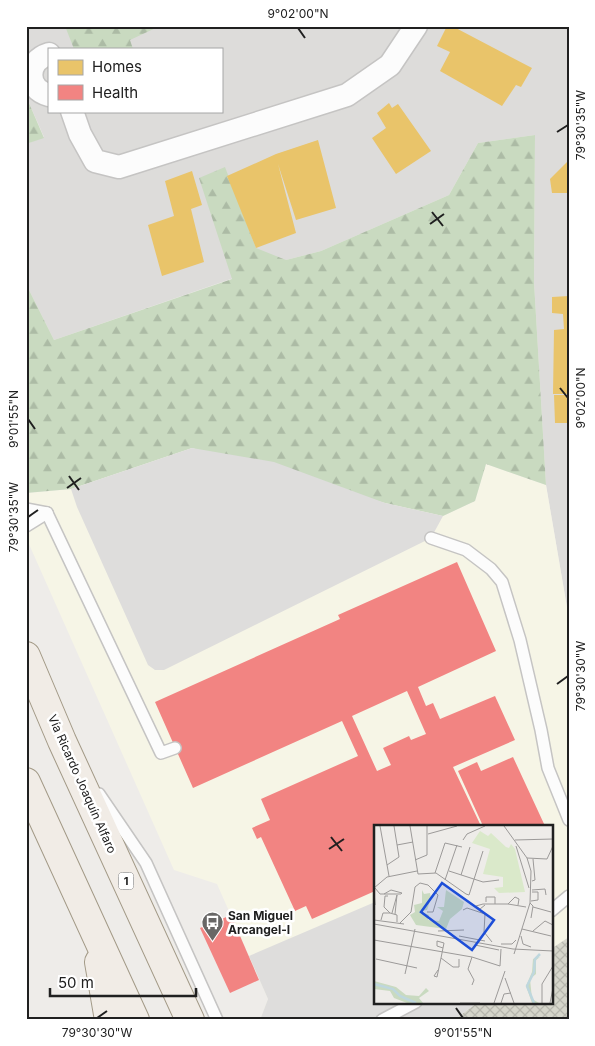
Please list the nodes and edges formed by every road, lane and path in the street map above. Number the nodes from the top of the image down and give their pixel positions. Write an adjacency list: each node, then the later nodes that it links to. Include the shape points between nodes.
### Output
1 (416, 26): 4 (street, via 390,65 347,95 119,167 95,161)
2 (48, 54): 3 (street, via 36,61 31,74 35,87)
3 (48, 95)
4 (72, 112)
5 (26, 509): 6 (lane)
6 (47, 513): 7 (lane); 11 (lane, via 161,754)
7 (26, 526)
8 (431, 538): 13 (lane, via 466,550 502,582 520,640 548,768)
9 (26, 656): 10 (main road, Vía Ricardo Joaquín Alfaro / 1)
10 (62, 741): 20 (main road, Vía Ricardo Joaquín Alfaro / 1); 21 (lane, via 146,863)
11 (175, 748)
12 (26, 782): 16 (main road)
13 (569, 820)
14 (569, 896): 15 (lane)
15 (552, 910)
16 (94, 931): 18 (main road); 19 (main road)
17 (412, 1004): 22 (lane)
18 (109, 1020)
19 (135, 1020)
20 (190, 1020)
21 (217, 1020)
22 (382, 1020)

